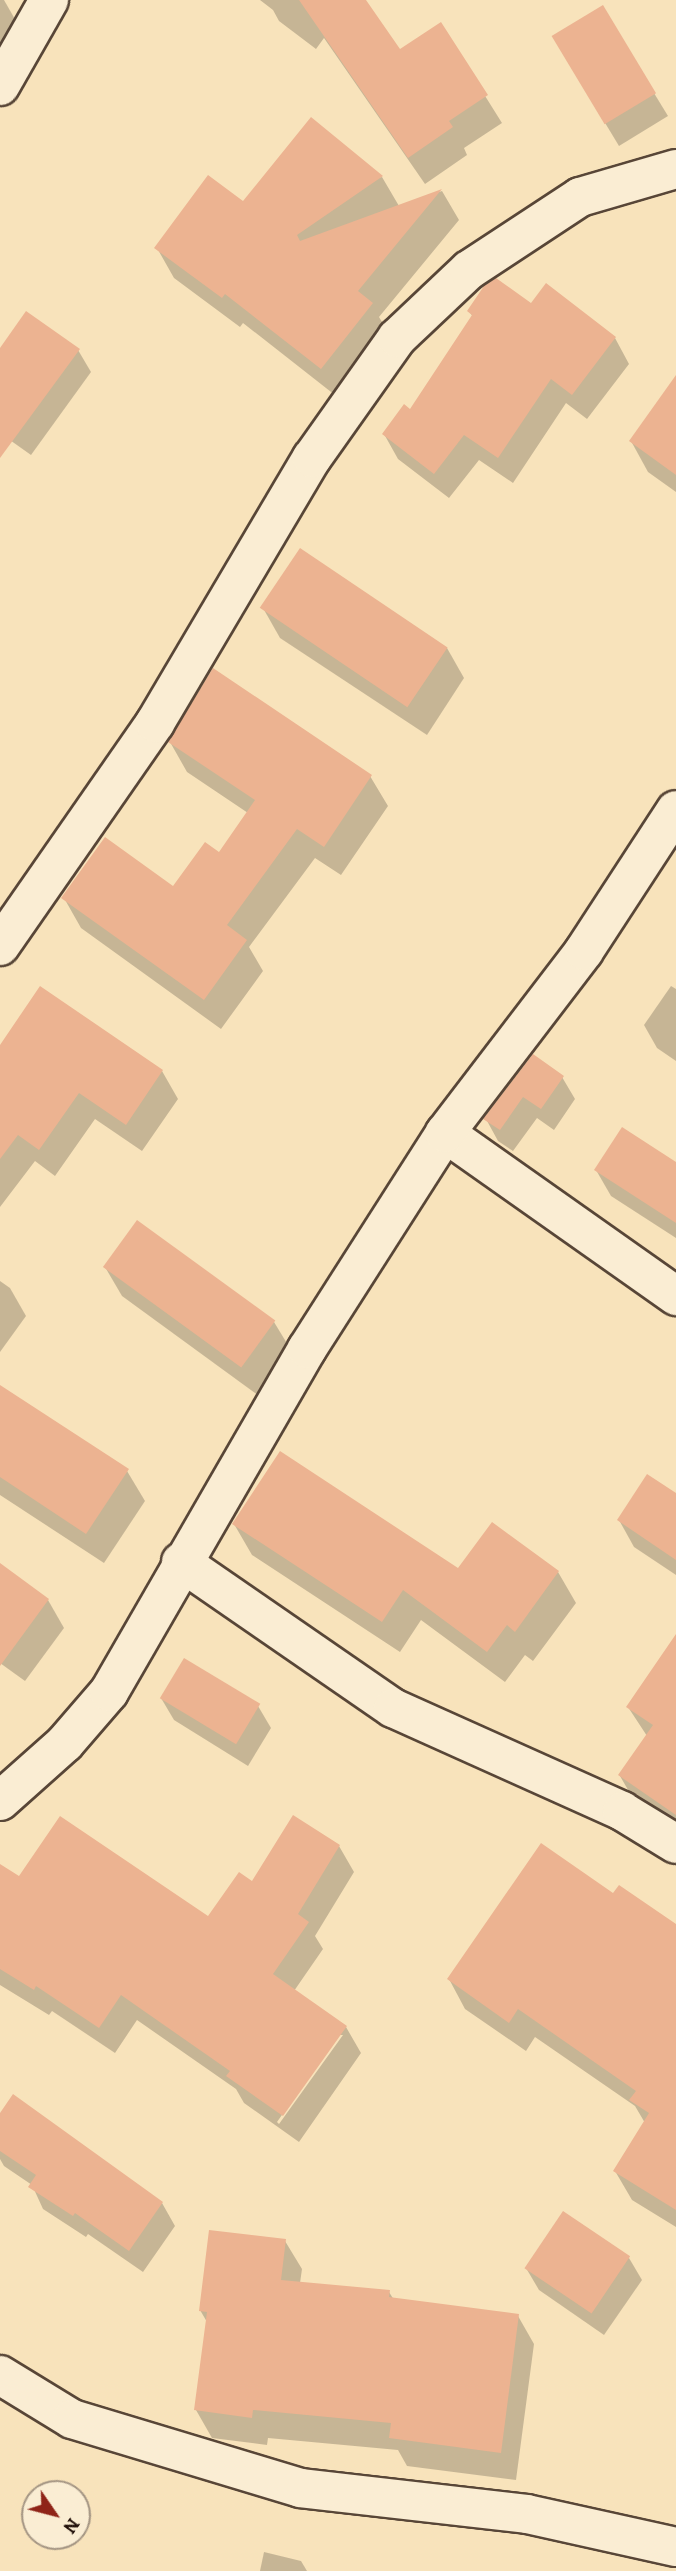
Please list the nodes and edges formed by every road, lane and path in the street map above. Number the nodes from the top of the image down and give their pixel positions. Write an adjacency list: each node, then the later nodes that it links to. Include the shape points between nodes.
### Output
1 (49, 0): 2 (street)
2 (0, 86)
3 (676, 169): 5 (street, via 580,197 469,270 397,338 312,458 155,723)
4 (676, 810): 6 (street, via 584,951)
5 (0, 946)
6 (445, 1133): 7 (street); 8 (street, via 307,1349)
7 (676, 1296)
8 (181, 1562): 9 (street, via 109,1692 65,1744); 10 (street, via 393,1708 622,1811)
9 (0, 1801)
10 (676, 1844)
11 (0, 2375): 12 (street, via 72,2419 300,2488 527,2514)
12 (676, 2547)

